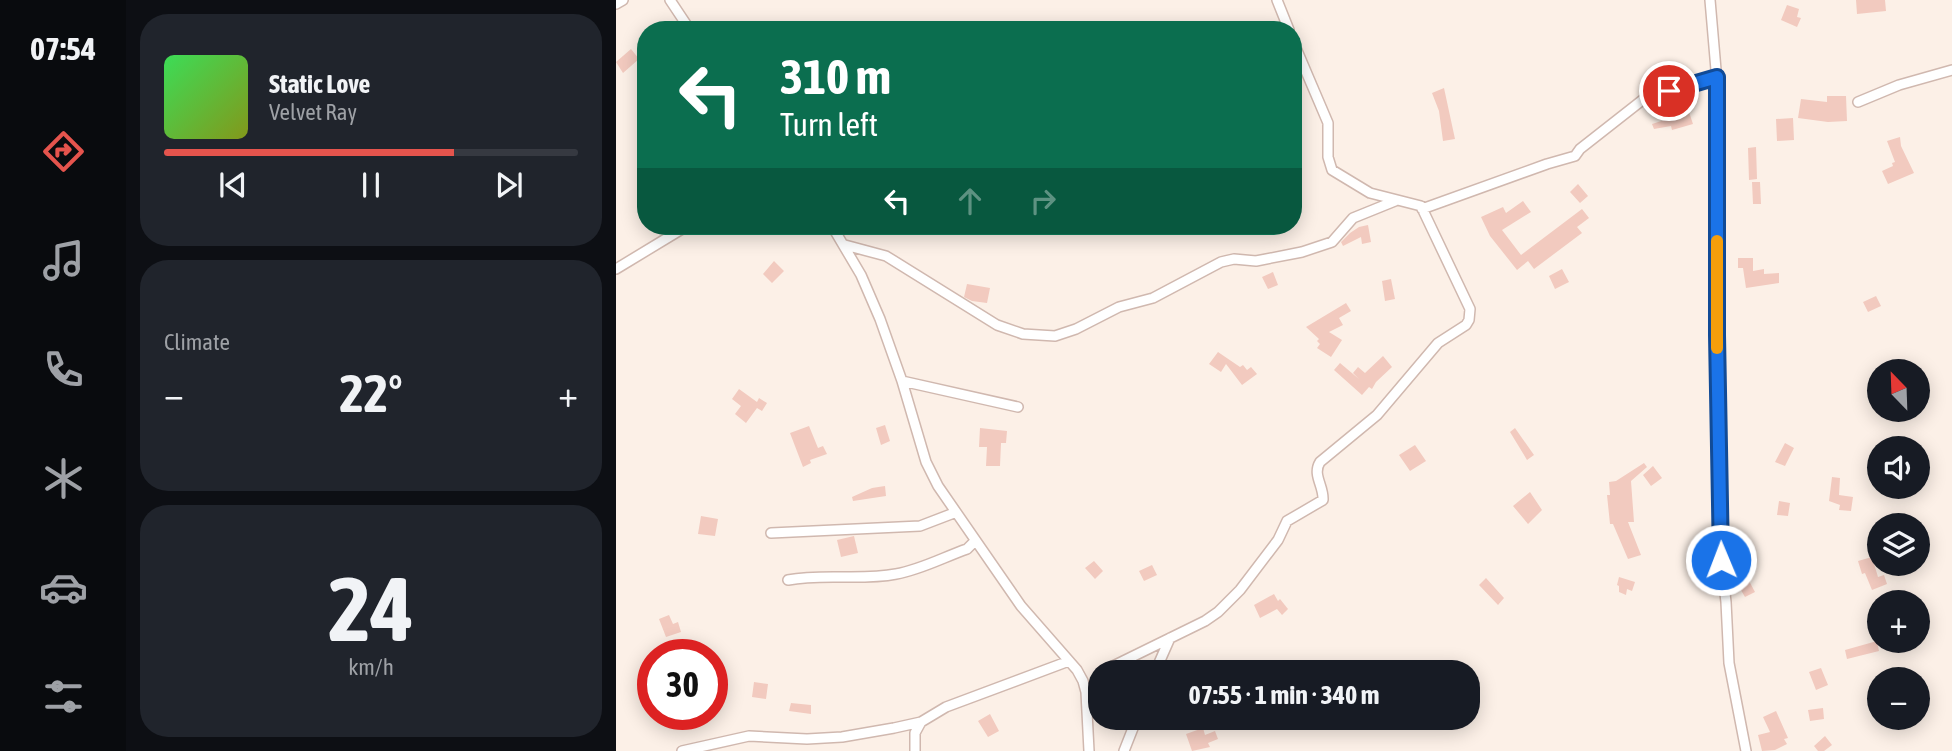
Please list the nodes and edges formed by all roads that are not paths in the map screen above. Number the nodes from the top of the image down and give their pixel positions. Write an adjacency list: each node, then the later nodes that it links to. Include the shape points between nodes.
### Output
1 (623, 0): 5 (street)
2 (670, 0): 6 (street)
3 (1277, 0): 7 (street)
4 (1710, 0): 10 (street)
5 (616, 4)
6 (684, 21)
7 (1285, 21)
8 (1302, 62): 12 (street, via 1328,122 1332,170 1370,193)
9 (1952, 70): 11 (street)
10 (1717, 77): 13 (street, via 1645,98 1575,156); 36 (street, via 1721,560 1729,663)
11 (1858, 102)
12 (1395, 201): 13 (street); 16 (street, via 1353,218 1332,242 1256,261 1221,262 1153,298 1119,307 1055,336 1023,334 997,325 886,256)
13 (1422, 209): 24 (street, via 1470,309 1469,320 1438,343 1377,415 1320,463 1317,474 1323,500 1287,521 1240,590 1211,617)
14 (672, 235): 17 (street)
15 (838, 235): 16 (street)
16 (845, 245): 18 (street, via 880,319)
17 (616, 269)
18 (902, 381): 19 (street); 20 (street, via 926,462)
19 (1018, 407)
20 (954, 513): 21 (street, via 920,526); 22 (street)
21 (771, 533)
22 (975, 541): 23 (street, via 967,549 898,574); 27 (street, via 1021,606)
23 (788, 580)
24 (1170, 638): 25 (street); 26 (street)
25 (1125, 660)
26 (1159, 660)
27 (1069, 661): 29 (street); 30 (street, via 946,707)
28 (1088, 678): 29 (street)
29 (1083, 681): 34 (street)
30 (921, 722): 32 (street, via 842,737 749,736); 33 (street, via 915,733)
31 (1133, 730): 35 (street)
32 (682, 751)
33 (915, 751)
34 (1089, 751)
35 (1124, 751)
36 (1746, 751)

